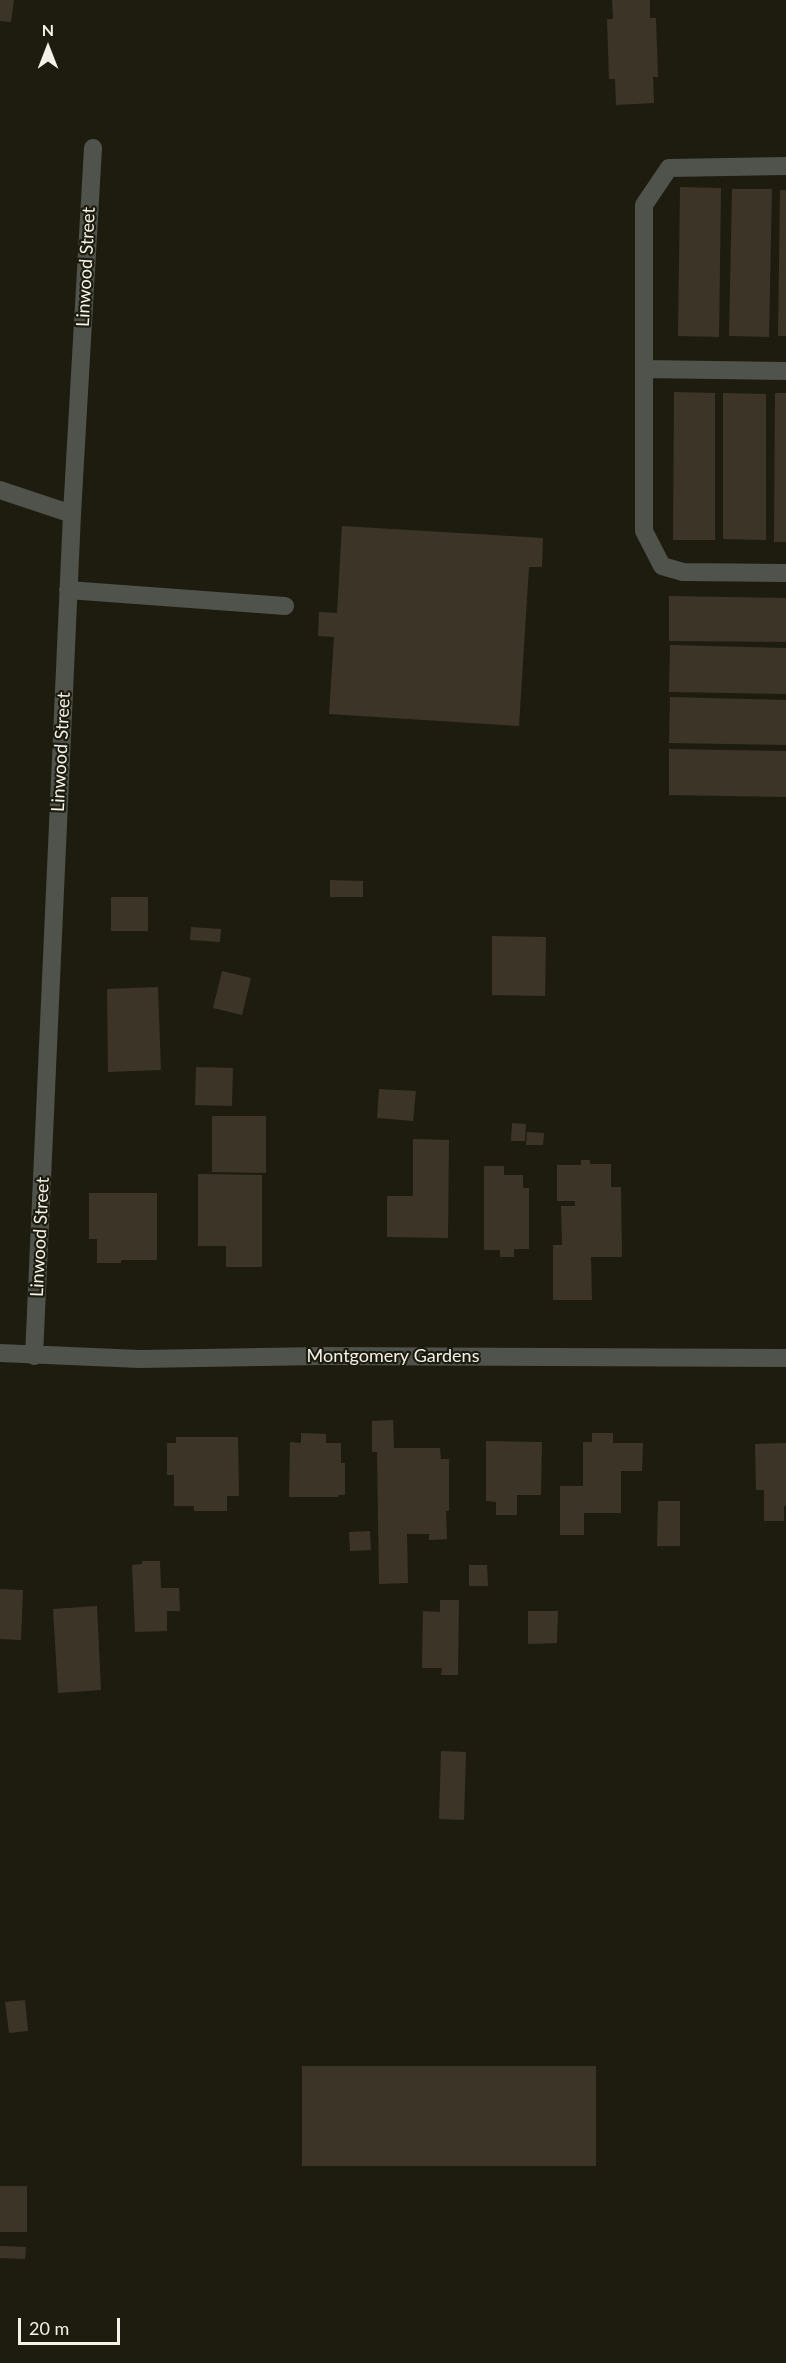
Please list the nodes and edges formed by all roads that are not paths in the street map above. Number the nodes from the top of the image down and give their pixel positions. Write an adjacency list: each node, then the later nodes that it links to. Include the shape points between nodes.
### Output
1 (93, 148): 6 (street, Linwood Street)
2 (786, 166): 3 (street, via 669,168 644,205)
3 (644, 369): 4 (street); 7 (street, via 644,531 662,566 683,572)
4 (786, 371)
5 (0, 490): 6 (street)
6 (72, 514): 8 (street, Linwood Street)
7 (786, 573)
8 (68, 590): 9 (street); 11 (street, Linwood Street)
9 (285, 606)
10 (0, 1353): 11 (street, Montgomery Gardens)
11 (34, 1356): 12 (street, Montgomery Gardens)
12 (786, 1358)

